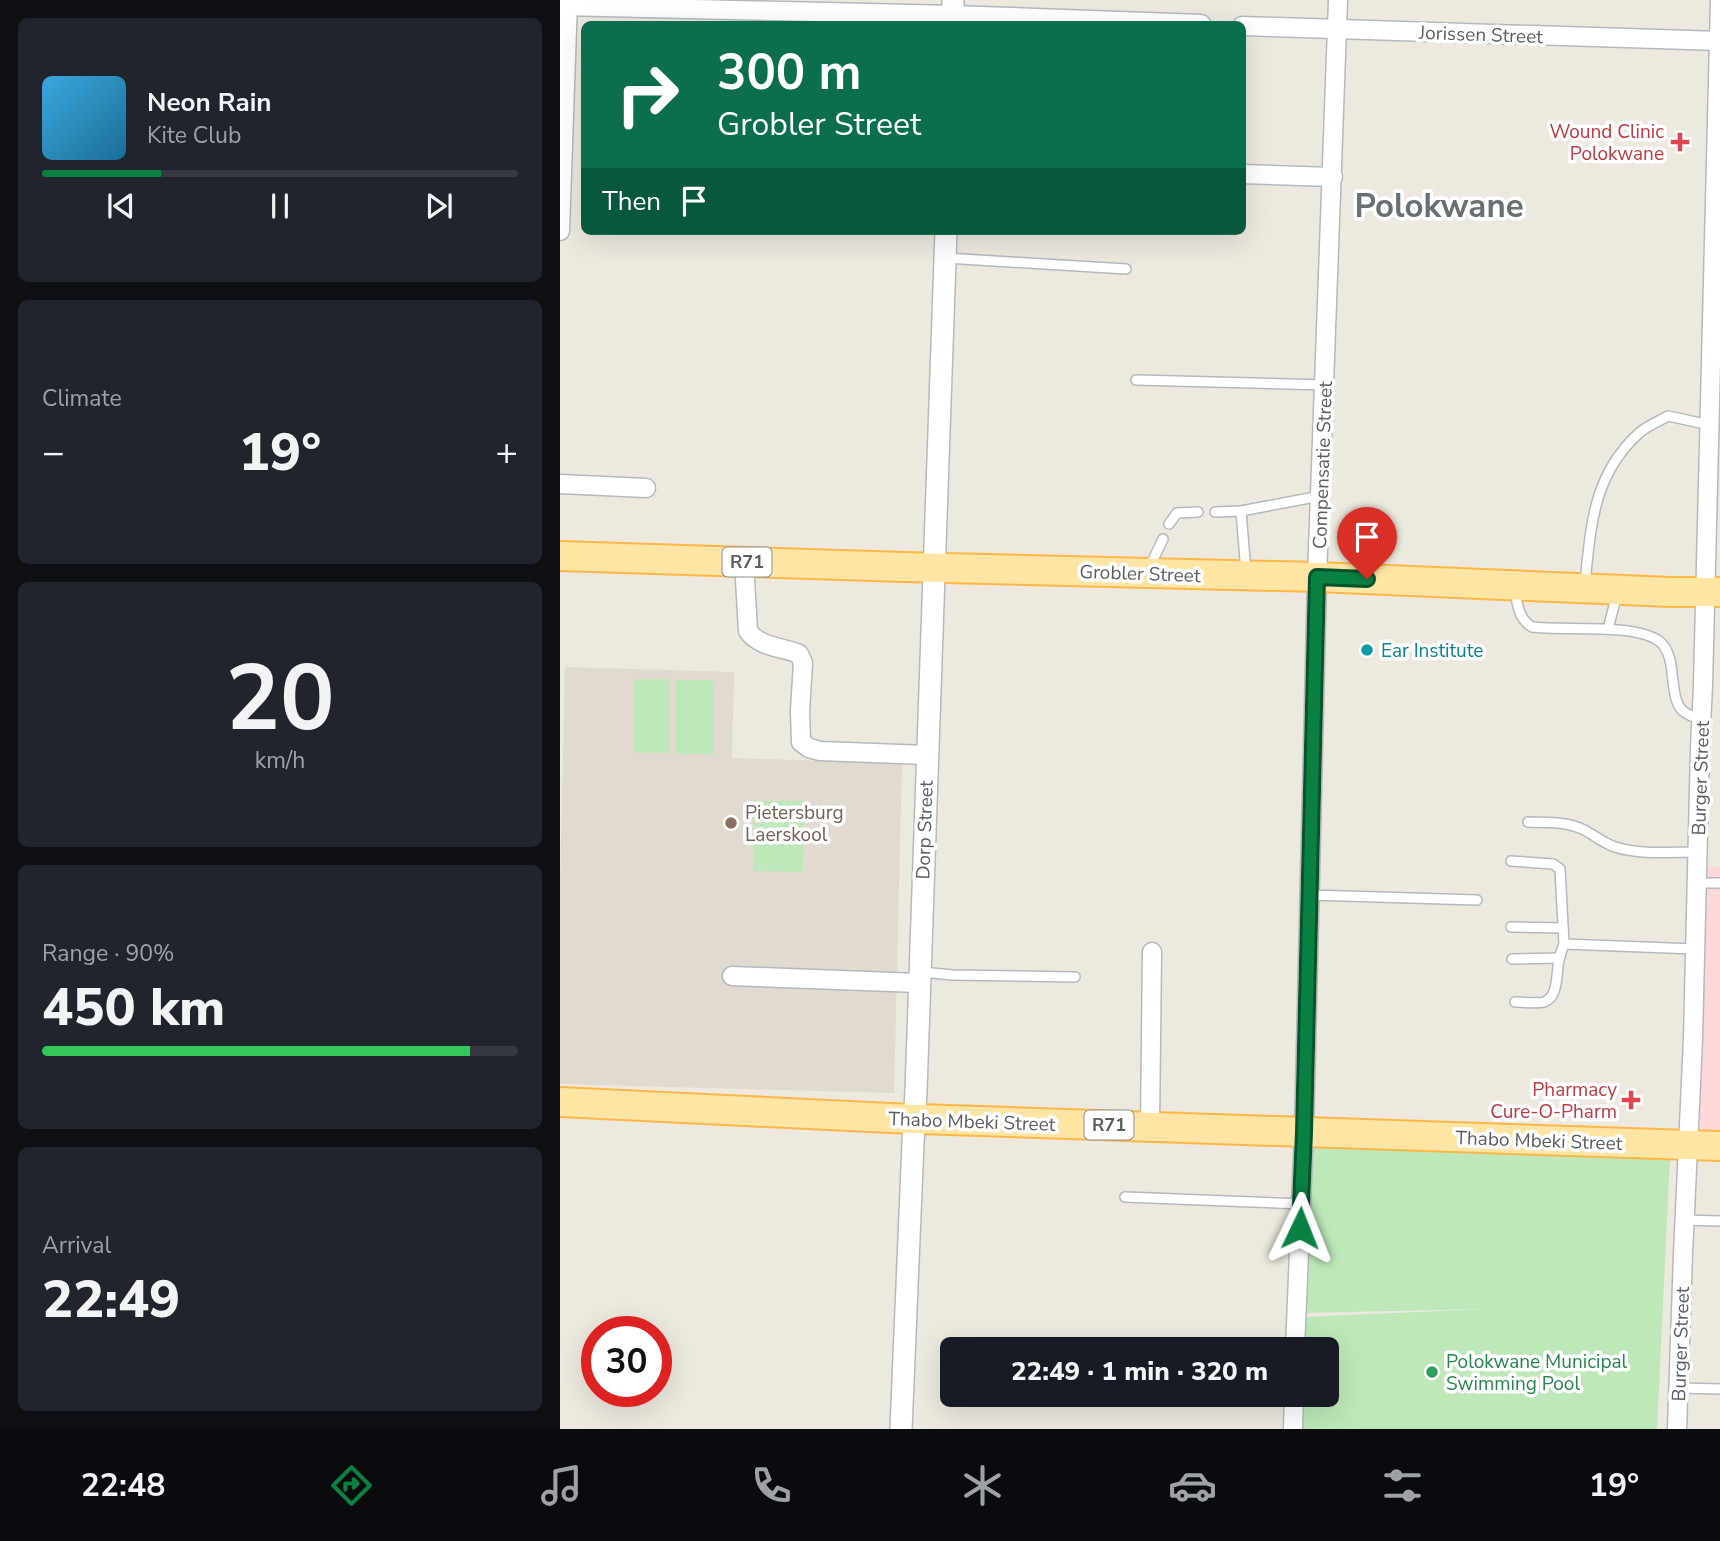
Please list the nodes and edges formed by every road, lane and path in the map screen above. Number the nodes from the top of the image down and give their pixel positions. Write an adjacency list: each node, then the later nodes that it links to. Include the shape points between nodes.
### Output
1 (1338, 0): 7 (street, Compensatie Street)
2 (1720, 0): 8 (street, Burger Street)
3 (565, 4): 4 (street); 11 (street)
4 (953, 13): 5 (street)
5 (1106, 21)
6 (1246, 26): 7 (street, Jorissen Street)
7 (1338, 29): 8 (street, Jorissen Street); 10 (street, Compensatie Street)
8 (1719, 41): 17 (street, Burger Street)
9 (1246, 174): 10 (street)
10 (1333, 177): 16 (street, Compensatie Street)
11 (560, 231)
12 (946, 235): 13 (street, Dorp Street)
13 (945, 258): 14 (lane); 29 (street, Dorp Street)
14 (1126, 269)
15 (1136, 380): 16 (lane)
16 (1325, 385): 21 (street, Compensatie Street)
17 (1715, 392): 18 (street, Burger Street)
18 (1710, 425): 34 (lane, via 1668,416 1640,431 1611,466 1594,509); 36 (street, Burger Street)
19 (560, 484): 20 (street)
20 (646, 488)
21 (1320, 496): 22 (lane); 32 (street, Compensatie Street)
22 (1241, 511): 24 (lane); 31 (lane)
23 (1198, 512): 25 (lane, via 1177,513)
24 (1215, 512)
25 (1170, 524)
26 (1163, 539): 30 (lane)
27 (560, 556): 28 (main road, Grobler Street / R71)
28 (744, 562): 29 (main road, Grobler Street / R71); 39 (street, via 748,631 763,642 799,654 803,663 801,742 820,751)
29 (934, 567): 30 (main road, Grobler Street / R71); 39 (street, Dorp Street)
30 (1147, 572): 31 (main road, Grobler Street / R71)
31 (1247, 577): 32 (main road, Grobler Street / R71)
32 (1317, 577): 33 (main road, Grobler Street / R71); 45 (street, Compensatie Street)
33 (1514, 586): 34 (main road, Grobler Street / R71); 37 (lane, via 1519,613 1532,627)
34 (1585, 589): 35 (main road, Grobler Street / R71)
35 (1618, 590): 36 (main road, Grobler Street / R71); 37 (lane)
36 (1712, 592): 38 (street, Burger Street)
37 (1608, 629): 38 (lane, via 1660,642 1670,661 1678,705)
38 (1702, 721): 41 (street, Burger Street)
39 (927, 755): 55 (street, Dorp Street)
40 (1528, 822): 41 (lane, via 1570,824 1625,849)
41 (1697, 852): 43 (street, Burger Street)
42 (1511, 861): 48 (lane, via 1553,864 1560,869)
43 (1696, 883): 44 (lane); 50 (street, Burger Street)
44 (1720, 883)
45 (1310, 895): 46 (lane); 61 (street, Compensatie Street)
46 (1477, 900)
47 (1511, 927): 48 (lane)
48 (1563, 928): 49 (lane)
49 (1564, 944): 50 (lane); 52 (lane)
50 (1695, 949): 62 (street, Burger Street)
51 (1152, 952): 60 (street)
52 (1559, 958): 53 (lane); 57 (lane, via 1556,986 1549,999)
53 (1513, 959)
54 (732, 976): 55 (street)
55 (919, 977): 56 (lane); 59 (street, Dorp Street)
56 (1075, 977)
57 (1515, 1002)
58 (560, 1102): 59 (main road, Thabo Mbeki Street / R71)
59 (915, 1119): 60 (main road, Thabo Mbeki Street / R71); 72 (street, Dorp Street)
60 (1150, 1127): 61 (main road, Thabo Mbeki Street / R71)
61 (1304, 1132): 62 (main road, Thabo Mbeki Street / R71); 65 (street, Compensatie Street)
62 (1688, 1145): 63 (main road, Thabo Mbeki Street / R71); 66 (street, Burger Street)
63 (1720, 1146)
64 (1125, 1197): 65 (lane)
65 (1301, 1204): 68 (street, Compensatie Street)
66 (1685, 1220): 67 (lane); 69 (street, Burger Street)
67 (1720, 1221)
68 (1295, 1337)
69 (1679, 1388): 70 (lane); 74 (street, Burger Street)
70 (1720, 1389)
71 (1294, 1407): 73 (street)
72 (901, 1429)
73 (1293, 1429)
74 (1677, 1429)

